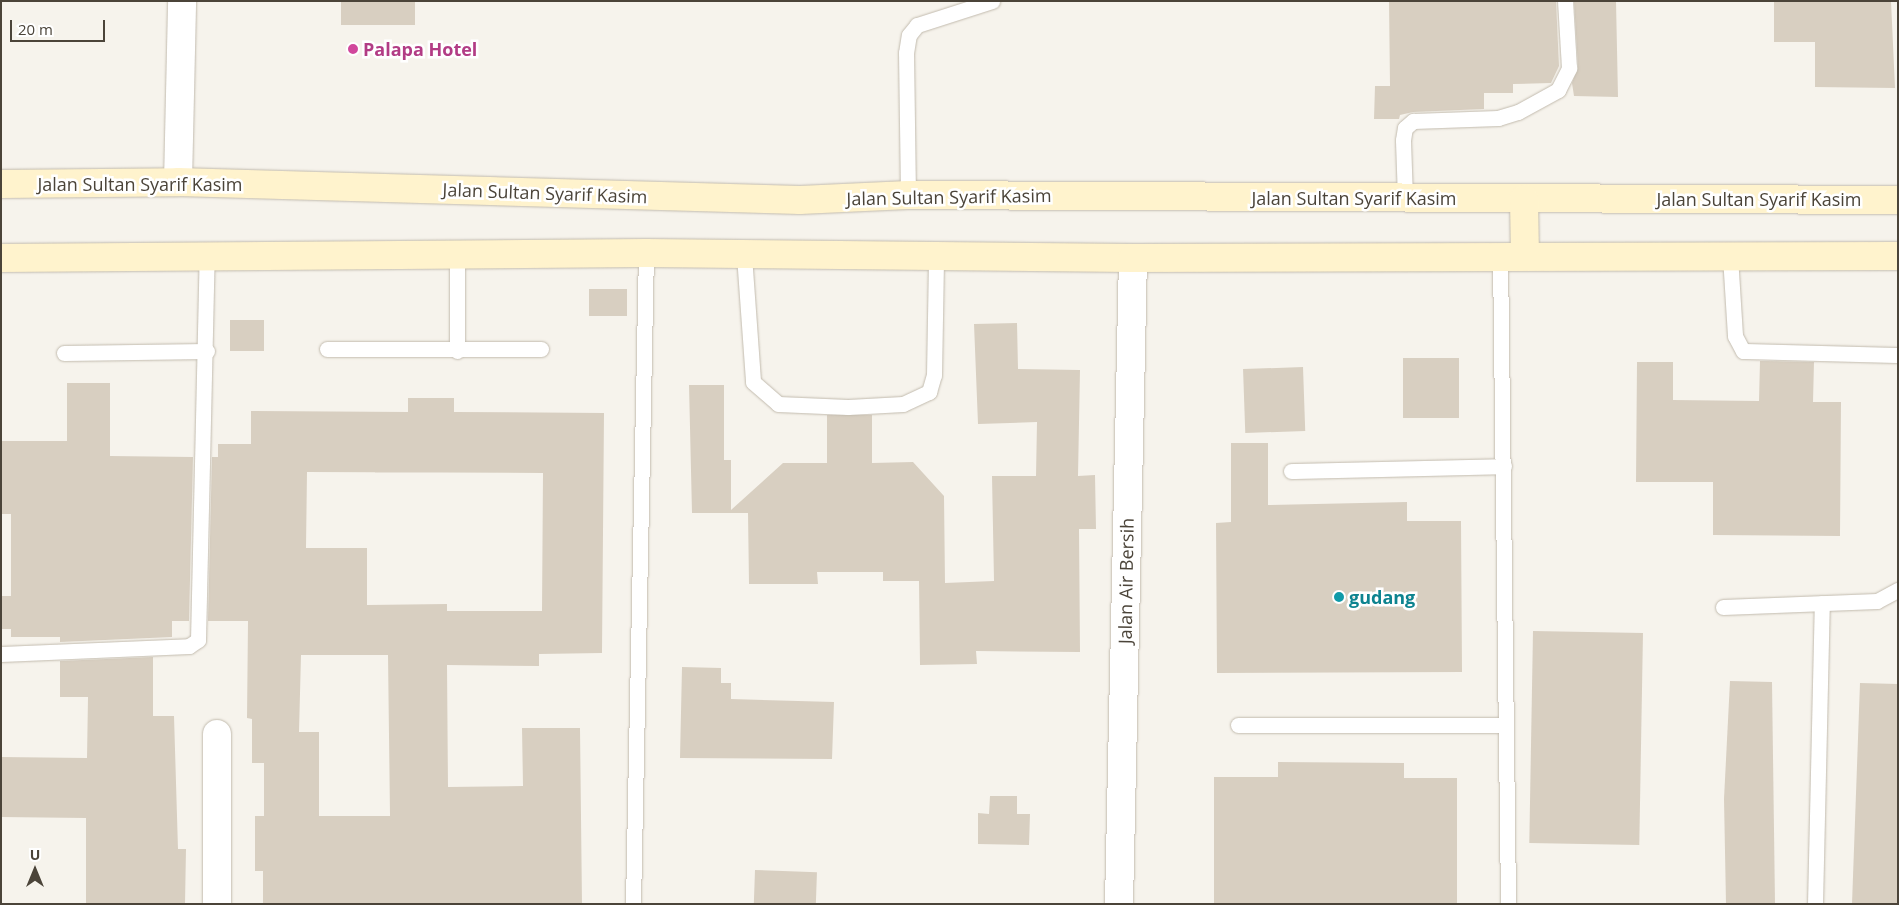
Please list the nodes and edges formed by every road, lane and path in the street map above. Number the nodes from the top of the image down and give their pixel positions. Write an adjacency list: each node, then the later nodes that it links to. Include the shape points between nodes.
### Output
1 (182, 1): 4 (street)
2 (992, 1): 6 (lane, via 918,25 909,35 906,53)
3 (1565, 1): 7 (lane, via 1569,68 1558,90 1518,112 1498,118 1413,121 1405,128 1403,140)
4 (178, 182): 5 (street, Jalan Sultan Syarif Kasim); 6 (street, Jalan Sultan Syarif Kasim, via 800,200)
5 (1, 184)
6 (908, 195): 7 (street, Jalan Sultan Syarif Kasim)
7 (1405, 198): 8 (street, Jalan Sultan Syarif Kasim)
8 (1524, 199): 9 (street, Jalan Sultan Syarif Kasim); 14 (street)
9 (1898, 200)
10 (646, 253): 11 (street); 12 (street); 36 (lane)
11 (457, 255): 18 (street); 23 (lane)
12 (744, 255): 13 (street); 13 (lane, via 753,382 778,404 848,406 903,404 929,392 934,375)
13 (936, 256): 19 (street)
14 (1513, 256): 15 (street); 19 (street); 26 (lane)
15 (1730, 256): 16 (street); 25 (lane, via 1735,336 1743,351)
16 (1898, 256)
17 (1, 258): 18 (street)
18 (207, 258): 22 (lane)
19 (1133, 258): 37 (street, Jalan Air Bersih)
20 (327, 349): 23 (lane)
21 (541, 349): 23 (lane)
22 (207, 351): 24 (lane); 31 (lane, via 198,640 189,646)
23 (457, 351)
24 (64, 353)
25 (1898, 354)
26 (1504, 466): 27 (lane); 33 (lane)
27 (1291, 471)
28 (1898, 590): 29 (lane, via 1877,601)
29 (1822, 604): 30 (lane); 39 (lane)
30 (1723, 607)
31 (1, 654)
32 (1238, 725): 33 (lane)
33 (1506, 725): 38 (lane)
34 (217, 734): 35 (street)
35 (216, 904)
36 (633, 904)
37 (1119, 904)
38 (1508, 904)
39 (1816, 904)

